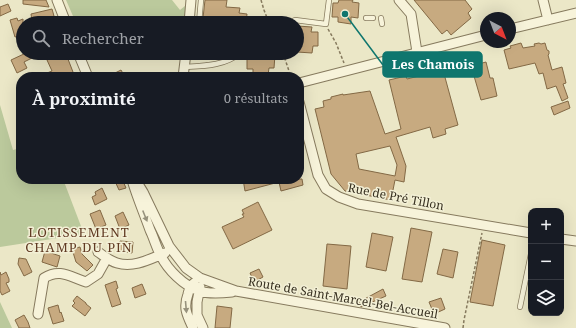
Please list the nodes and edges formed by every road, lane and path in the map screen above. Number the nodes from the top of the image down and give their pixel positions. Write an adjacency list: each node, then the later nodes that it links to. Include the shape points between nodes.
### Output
1 (57, 0): 9 (street)
2 (191, 0): 10 (street)
3 (201, 0): 11 (lane)
4 (261, 0): 12 (path)
5 (329, 0): 18 (lane)
6 (399, 0): 22 (street, via 411,14)
7 (543, 0): 16 (street)
8 (576, 14): 16 (street)
9 (63, 16)
10 (190, 16)
11 (200, 16)
12 (266, 16)
13 (366, 18): 14 (lane)
14 (374, 18)
15 (381, 18): 19 (lane)
16 (548, 20): 20 (street)
17 (304, 21): 18 (lane)
18 (324, 24): 28 (path)
19 (382, 24)
20 (516, 28)
21 (480, 36): 22 (street)
22 (416, 52): 28 (street)
23 (81, 60): 29 (street)
24 (185, 60): 27 (street)
25 (227, 60): 27 (lane, via 213,65)
26 (285, 60): 31 (path)
27 (184, 67): 30 (street)
28 (348, 70): 32 (street)
29 (86, 72)
30 (184, 72)
31 (289, 72)
32 (304, 82)
33 (304, 121): 36 (street, Rue de Pré Tillon, via 318,175 326,189 339,198 358,204)
34 (133, 184): 42 (street, one-way to 42)
35 (138, 184): 40 (street, Route de Saint-Marcel-Bel-Accueil)
36 (483, 225): 37 (street, Rue de Pré Tillon); 55 (path)
37 (528, 232)
38 (564, 239): 39 (street)
39 (576, 241)
40 (172, 250): 42 (street); 45 (street, Route de Saint-Marcel-Bel-Accueil, via 186,268)
41 (98, 252): 43 (street)
42 (160, 255): 43 (street, via 133,265 117,263); 46 (street, via 177,277)
43 (107, 258): 50 (street, via 98,274 86,282 61,273 51,273 44,278)
44 (528, 268): 49 (lane)
45 (200, 278): 46 (street); 47 (street); 48 (street, Route de Saint-Marcel-Bel-Accueil)
46 (190, 286): 47 (street); 52 (street, one-way to 52, via 185,309)
47 (200, 291): 48 (street, Route de Saint-Marcel-Bel-Accueil); 53 (street, via 197,315)
48 (236, 291): 51 (street, Route de Saint-Marcel-Bel-Accueil)
49 (520, 307)
50 (38, 314)
51 (424, 326): 54 (street, Route de Saint-Marcel-Bel-Accueil)
52 (193, 328)
53 (203, 328)
54 (445, 328)
55 (463, 328)

